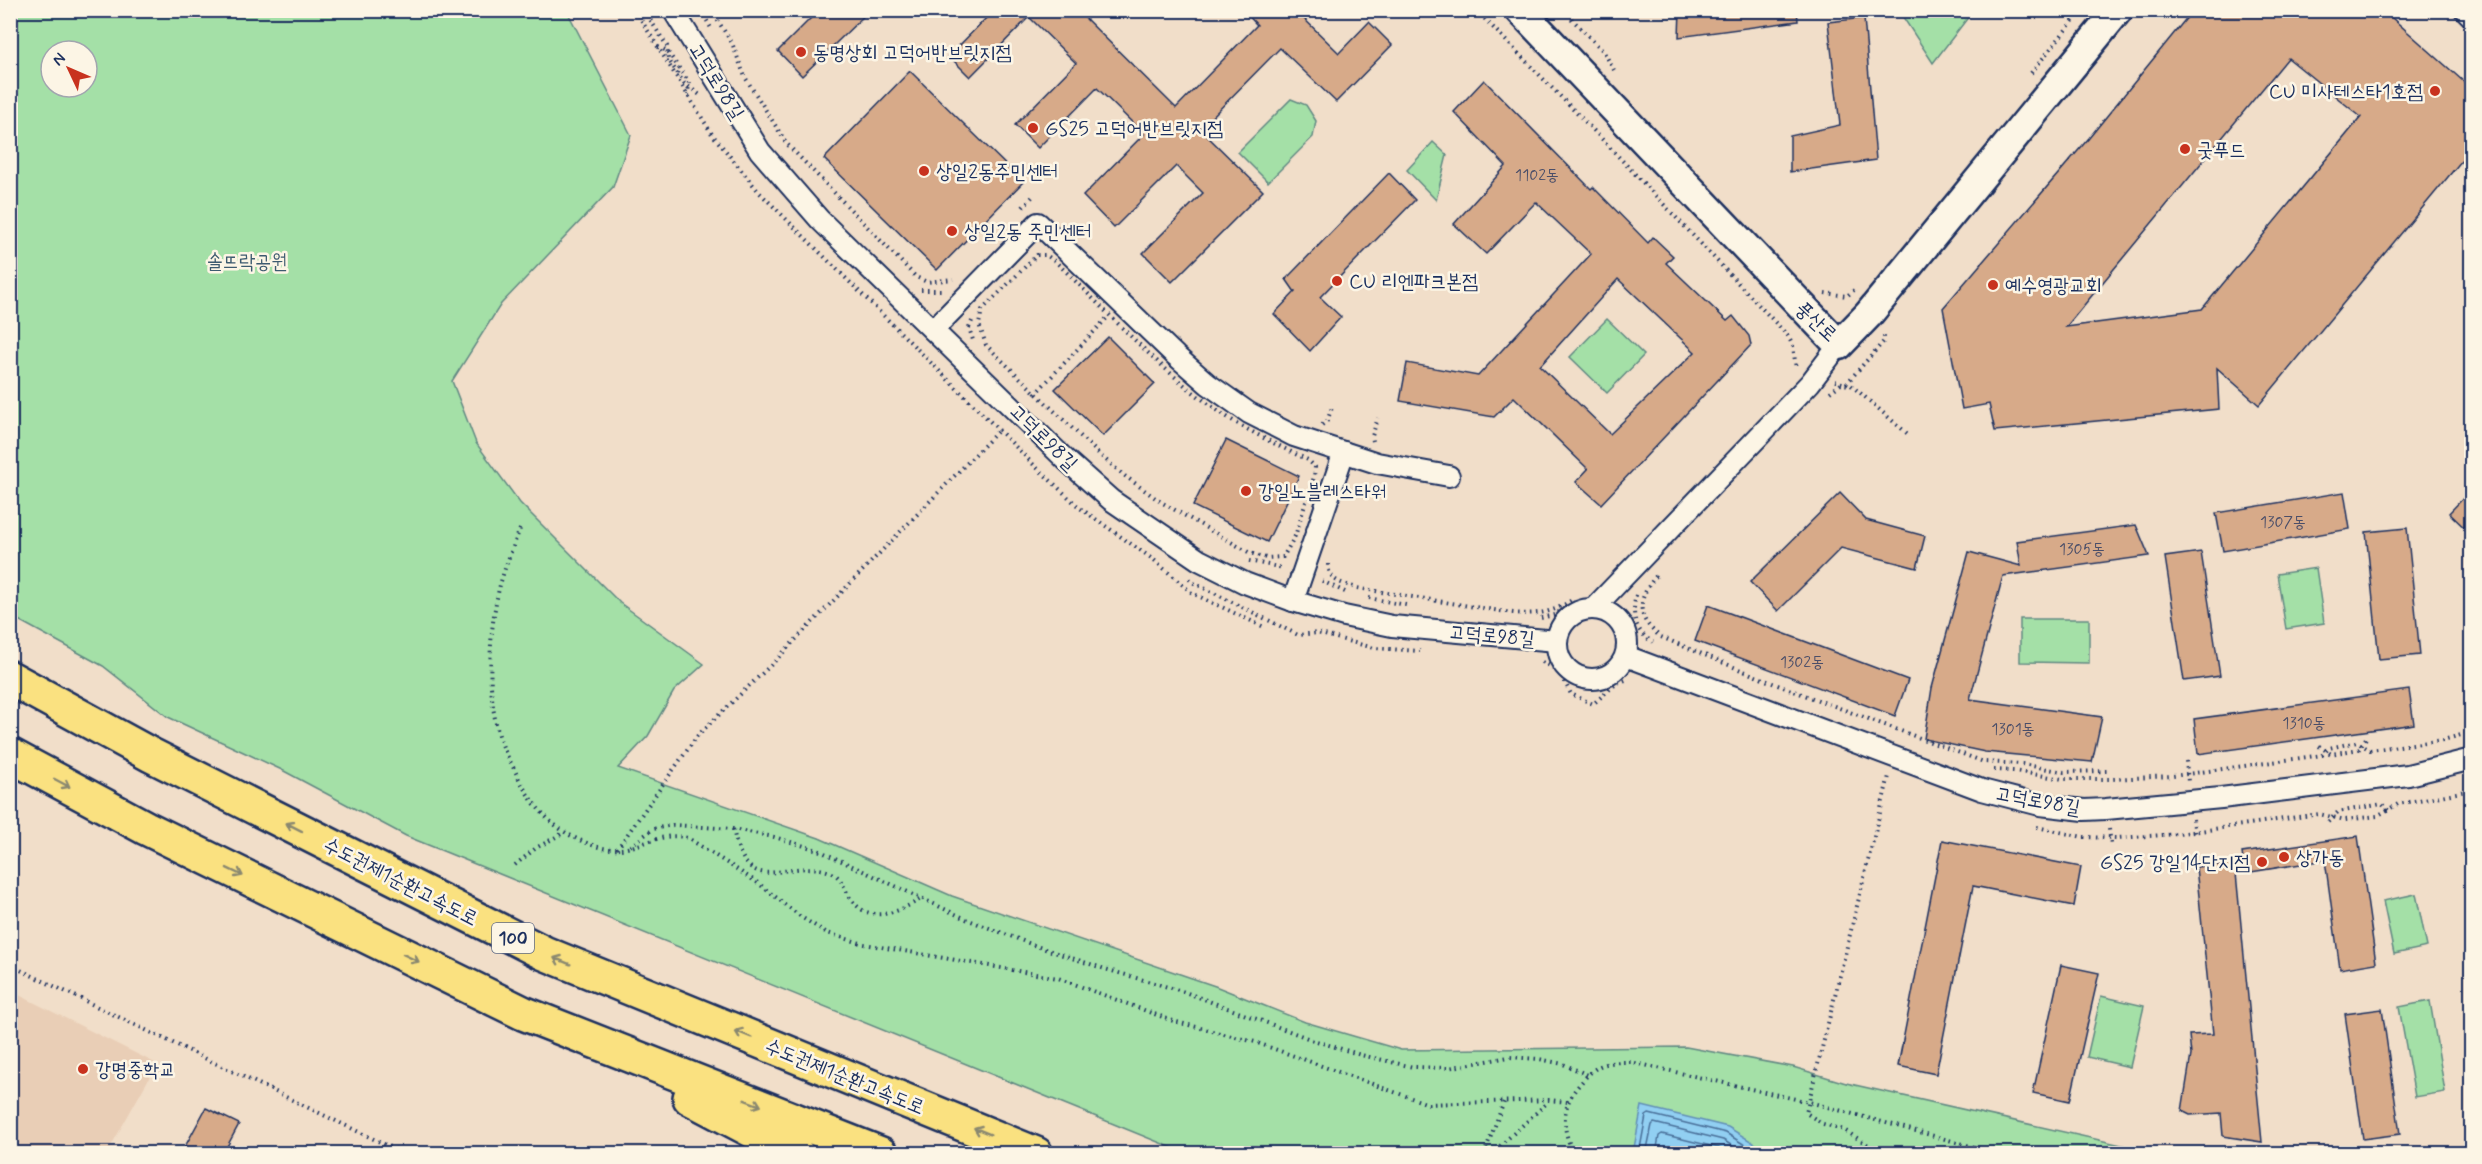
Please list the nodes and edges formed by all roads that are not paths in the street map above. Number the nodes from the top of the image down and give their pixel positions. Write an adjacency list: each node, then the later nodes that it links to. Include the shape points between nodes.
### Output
1 (673, 10): 6 (street, 고덕로98길, via 760,151 820,220)
2 (1520, 10): 7 (street, 풍산로)
3 (2118, 10): 7 (street, 풍산로, via 1868,315)
4 (2464, 10): 5 (street)
5 (2472, 17)
6 (933, 330): 8 (street, via 1038,223 1208,384 1249,413 1294,436); 10 (street, 고덕로98길, via 1111,500 1199,560)
7 (1839, 345): 11 (street, via 1810,383)
8 (1344, 452): 9 (street, via 1377,463); 10 (street)
9 (1449, 476)
10 (1293, 601): 12 (street, 고덕로98길, via 1392,626)
11 (1581, 603): 12 (street, via 1582,610 1563,623); 13 (street, via 1614,616 1622,624)
12 (1557, 641): 13 (street, via 1563,665 1581,678 1592,680 1612,673)
13 (1626, 656): 16 (street, 고덕로98길, via 1982,790 2040,805 2095,810 2221,798 2408,774)
14 (10, 678): 20 (highway, 수도권제1순환고속도로 / 100, one-way to 14, via 544,953 151,755)
15 (10, 755): 17 (highway, one-way to 17, via 146,828)
16 (2472, 759)
17 (523, 1013): 18 (highway); 19 (highway, one-way to 19)
18 (797, 1154)
19 (881, 1154)
20 (1036, 1154)

